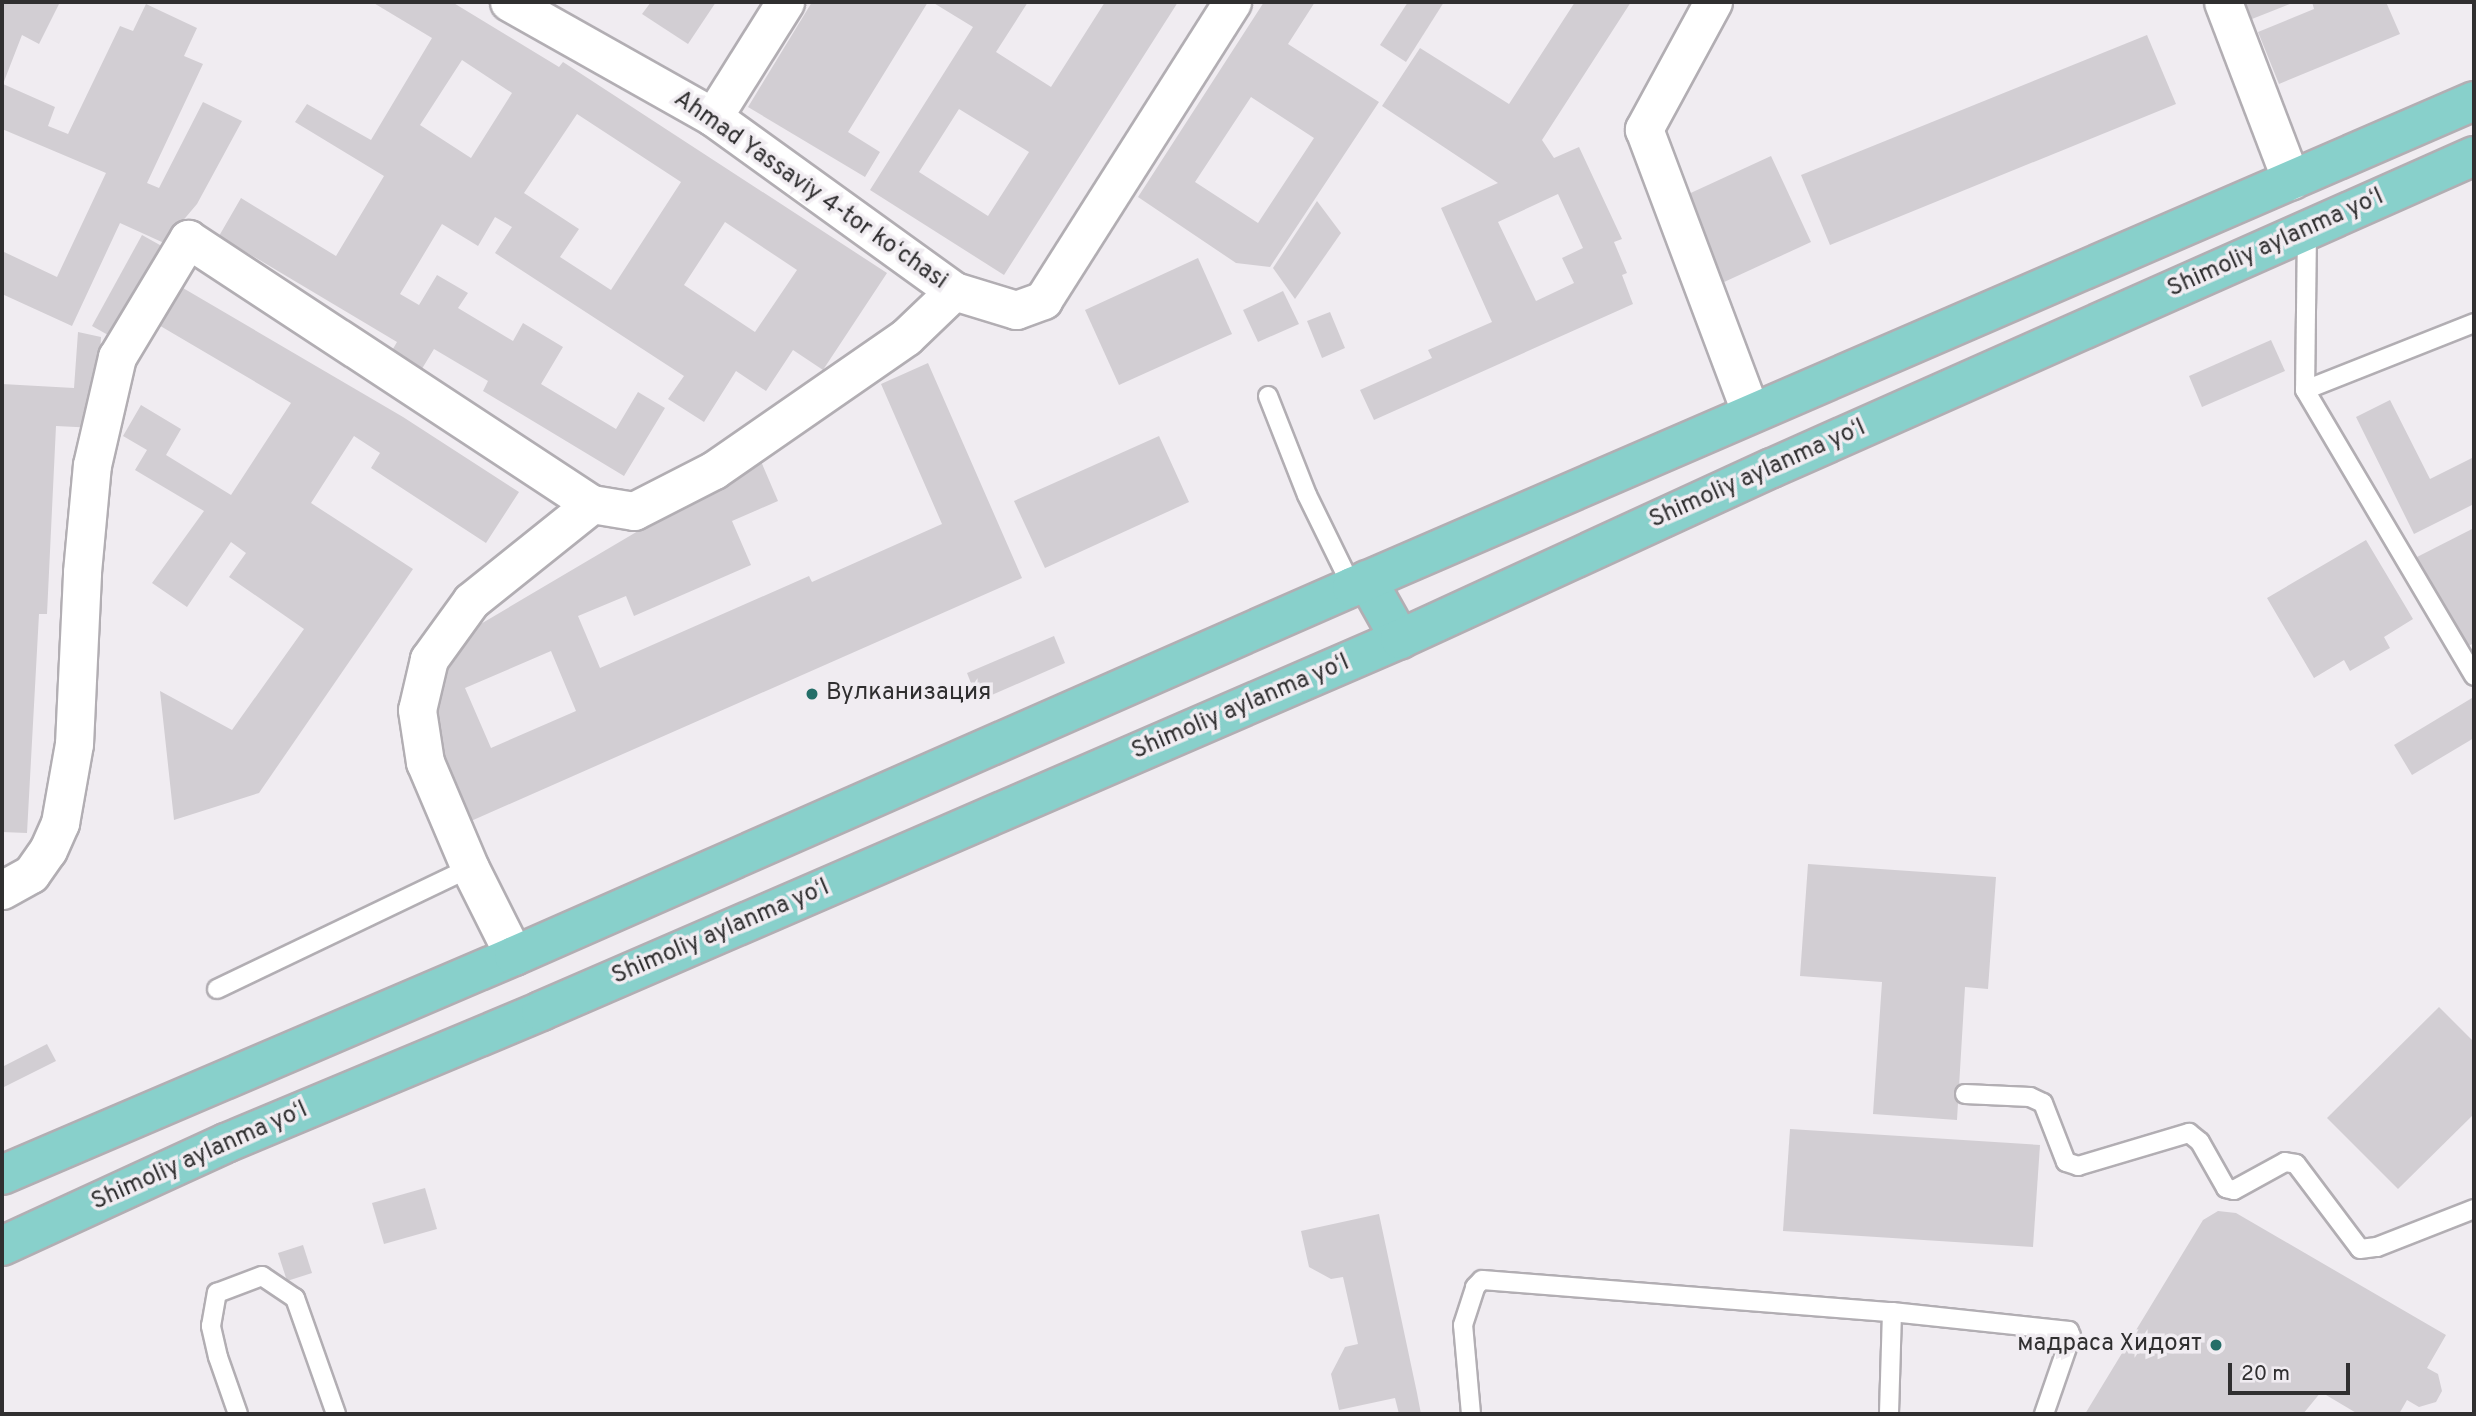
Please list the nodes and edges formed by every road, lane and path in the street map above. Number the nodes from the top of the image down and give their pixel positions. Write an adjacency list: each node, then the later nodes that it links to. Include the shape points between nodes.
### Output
1 (509, 2): 7 (street, Ahmad Yassaviy 4-tor koʻchasi)
2 (785, 2): 7 (street)
3 (1232, 2): 11 (street, via 1043,300 1016,310)
4 (1713, 2): 15 (street, via 1644,130)
5 (2223, 2): 9 (street)
6 (2474, 101): 9 (main road)
7 (713, 117): 11 (street, Ahmad Yassaviy 4-tor koʻchasi)
8 (2474, 156): 10 (main road, Shimoliy aylanma yoʻl)
9 (2291, 180): 15 (main road)
10 (2307, 229): 13 (lane); 18 (main road, Shimoliy aylanma yoʻl)
11 (954, 291): 16 (street, Ahmad Yassaviy 4-tor koʻchasi, via 906,338 715,470 634,512)
12 (2474, 323): 13 (lane)
13 (2305, 390): 19 (lane)
14 (1268, 396): 17 (lane, via 1307,495)
15 (1751, 413): 17 (main road)
16 (592, 504): 20 (street, via 471,601 429,659 417,710 425,762); 21 (street, via 188,239 117,357 92,465 74,744 60,823 31,874)
17 (1360, 584): 18 (main road); 22 (main road)
18 (1400, 639): 26 (main road, Shimoliy aylanma yoʻl)
19 (2474, 676)
20 (470, 869): 22 (street); 23 (lane)
21 (2, 890)
22 (514, 956): 24 (main road)
23 (217, 989)
24 (203, 1089): 26 (main road); 27 (main road)
25 (1965, 1094): 28 (lane, via 2029,1097 2043,1103 2067,1162 2078,1166 2189,1133 2200,1142 2226,1188 2234,1190 2285,1162 2296,1164 2360,1249 2377,1247)
26 (226, 1143): 29 (main road, Shimoliy aylanma yoʻl)
27 (2, 1175)
28 (2474, 1209)
29 (2, 1246)
30 (1892, 1312): 33 (lane, via 1482,1280 1475,1287 1463,1325); 34 (lane); 35 (lane, via 2069,1331)
31 (238, 1414): 32 (lane, via 212,1326 217,1293 262,1276 295,1298)
32 (337, 1414)
33 (1471, 1414)
34 (1888, 1414)
35 (2044, 1414)

